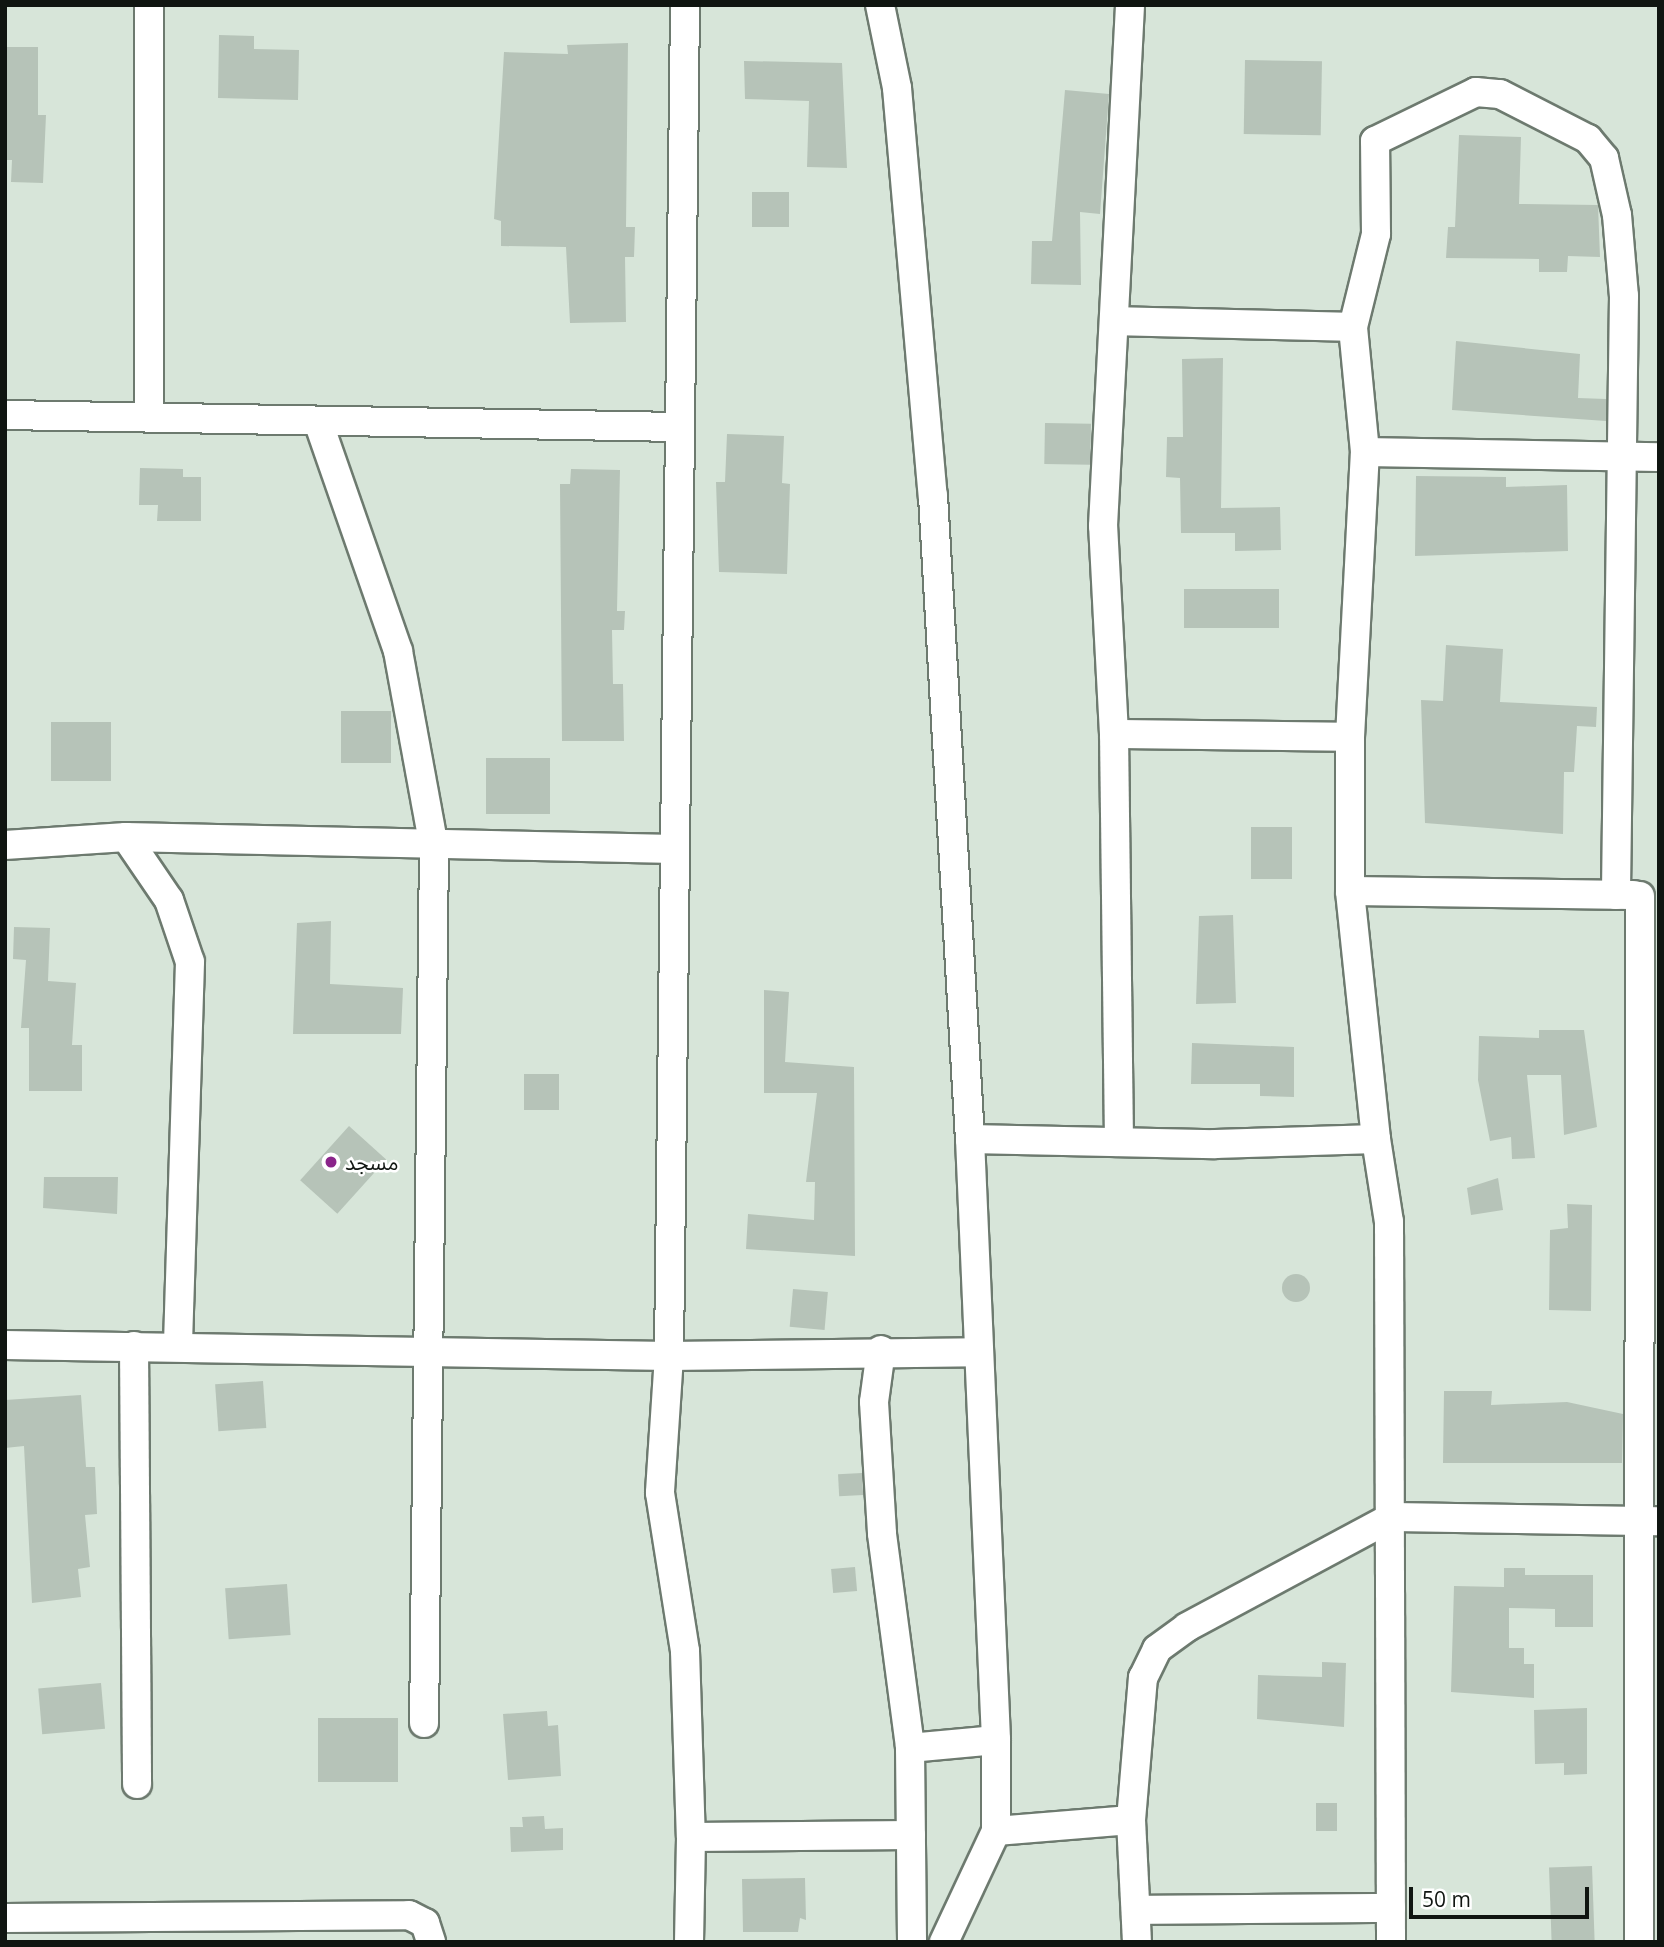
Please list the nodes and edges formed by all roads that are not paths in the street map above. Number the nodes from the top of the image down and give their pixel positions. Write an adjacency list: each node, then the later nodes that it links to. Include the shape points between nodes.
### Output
1 (149, 5): 7 (street)
2 (685, 5): 10 (street)
3 (880, 5): 22 (street, via 897,88 933,496)
4 (1130, 5): 5 (street)
5 (1115, 321): 6 (street); 14 (street, via 1103,566)
6 (1353, 327): 11 (street); 12 (street, via 1376,234 1378,138 1488,91 1574,129 1604,158 1617,215 1624,296)
7 (149, 413): 8 (street); 9 (street)
8 (5, 415)
9 (319, 424): 10 (street); 18 (street, via 398,651)
10 (680, 427): 19 (street)
11 (1365, 452): 12 (street); 15 (street)
12 (1621, 456): 13 (street); 21 (street)
13 (1659, 457)
14 (1114, 734): 15 (street); 24 (street)
15 (1350, 737): 20 (street)
16 (126, 837): 17 (street); 18 (street); 27 (street, via 169,900 190,962)
17 (5, 845)
18 (434, 847): 19 (street); 30 (street)
19 (675, 849): 31 (street)
20 (1350, 891): 21 (street); 23 (street)
21 (1638, 896): 33 (street)
22 (970, 1139): 24 (street); 29 (street)
23 (1376, 1139): 24 (street); 32 (street, via 1389,1222)
24 (1119, 1142)
25 (5, 1345): 26 (street)
26 (134, 1346): 27 (street); 37 (street)
27 (178, 1347): 30 (street)
28 (881, 1349): 29 (street); 31 (street); 36 (street, via 874,1402 883,1534)
29 (977, 1352): 35 (street)
30 (425, 1354): 31 (street); 34 (street)
31 (669, 1356): 41 (street, via 661,1528 685,1651)
32 (1392, 1517): 33 (street); 38 (street, via 1186,1627 1157,1649 1143,1678); 42 (street)
33 (1649, 1521): 51 (street)
34 (424, 1723)
35 (996, 1741): 36 (street); 39 (street)
36 (910, 1748): 40 (street)
37 (137, 1784)
38 (1131, 1820): 39 (street); 43 (street)
39 (996, 1831): 48 (street)
40 (911, 1835): 41 (street); 47 (street)
41 (691, 1838): 46 (street)
42 (1391, 1908): 43 (street); 50 (street)
43 (1138, 1910): 49 (street)
44 (5, 1918): 45 (street, via 409,1915 425,1923)
45 (431, 1942)
46 (689, 1942)
47 (912, 1942)
48 (944, 1942)
49 (1137, 1942)
50 (1391, 1942)
51 (1639, 1942)

